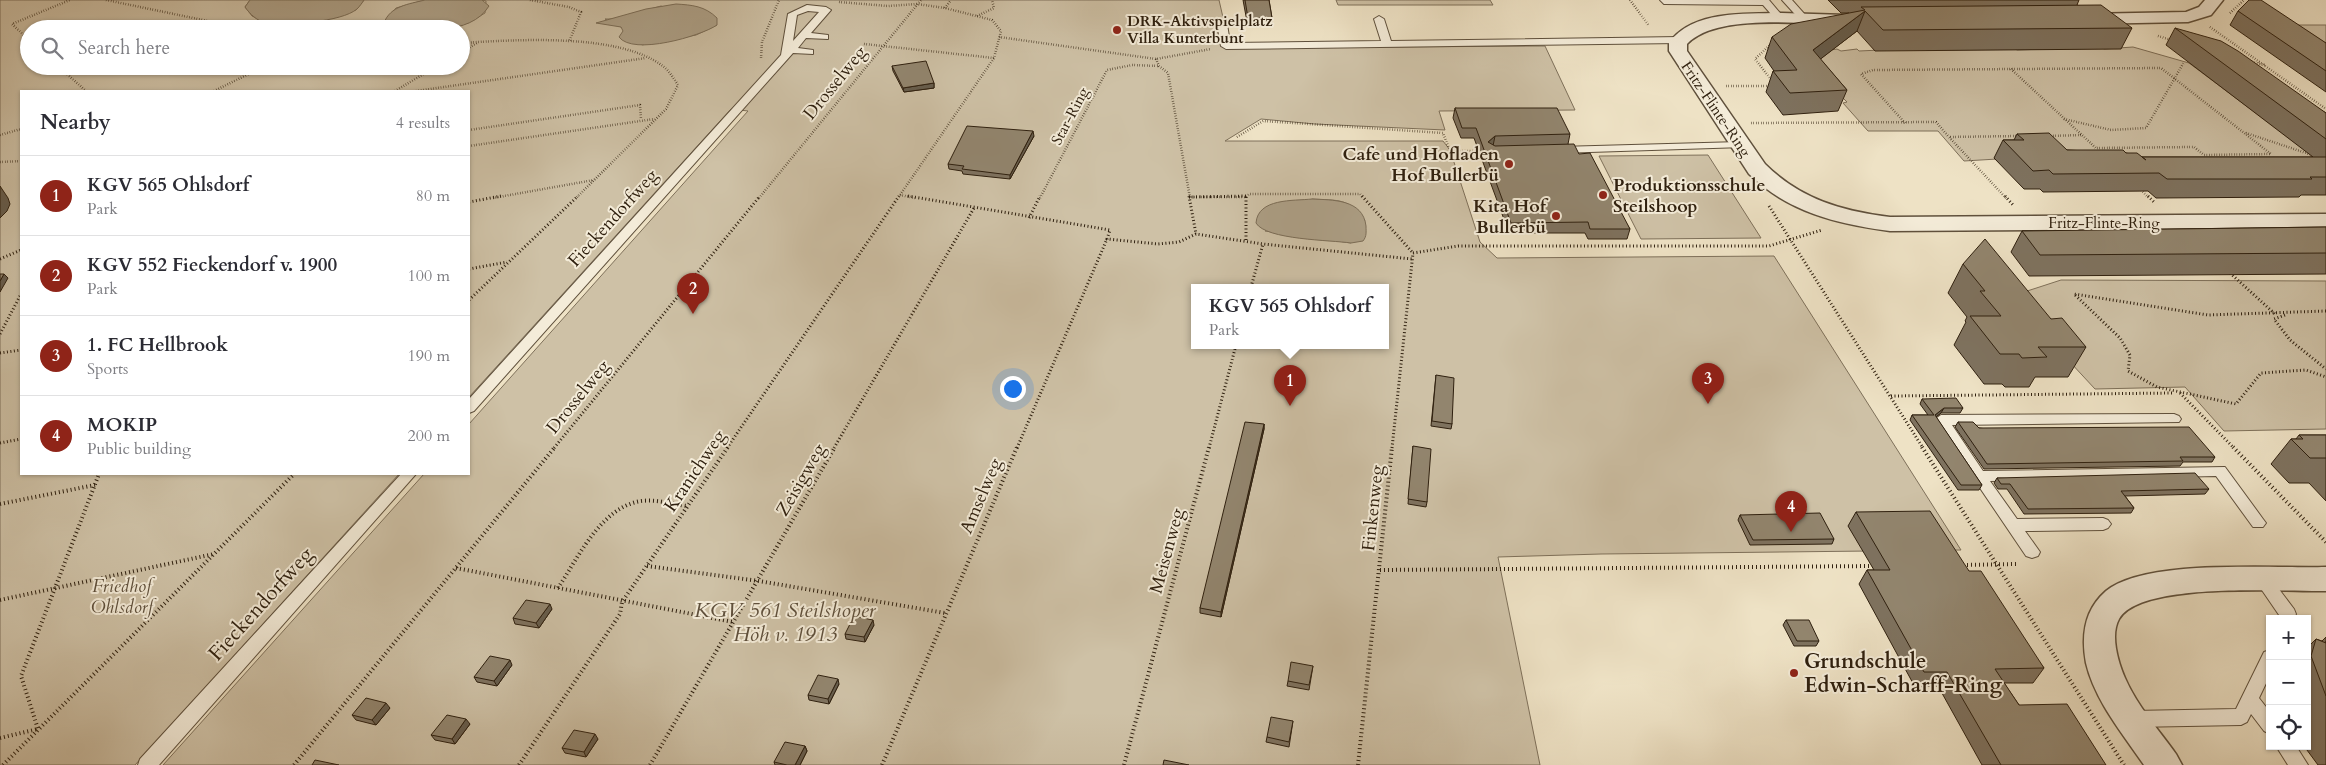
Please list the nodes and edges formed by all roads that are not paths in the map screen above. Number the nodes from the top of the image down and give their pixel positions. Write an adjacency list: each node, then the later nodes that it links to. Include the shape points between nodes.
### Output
1 (1787, 0): 7 (lane)
2 (2214, 0): 5 (street, via 2202,13 2182,18)
3 (1664, 1): 6 (lane, via 1766,2)
4 (1379, 19): 13 (lane)
5 (2070, 19)
6 (1774, 20): 7 (street, Fritz-Flinte-Ring); 12 (street, Fritz-Flinte-Ring, via 1707,24 1690,30)
7 (1805, 20): 8 (street, Fritz-Flinte-Ring)
8 (1861, 20)
9 (1222, 24): 13 (lane, via 1226,46)
10 (803, 35): 11 (lane); 14 (lane, Fieckendorfweg); 14 (lane, Fieckendorfweg, via 826,10 807,8 793,14)
11 (825, 37)
12 (1680, 40): 13 (lane); 16 (street, Fritz-Flinte-Ring, via 1679,56)
13 (1387, 44)
14 (788, 52): 15 (lane); 19 (lane, Fieckendorfweg)
15 (810, 52)
16 (1740, 145): 17 (lane); 18 (street, Fritz-Flinte-Ring, via 1761,174 1786,194 1824,211 1857,220 1895,224)
17 (1550, 150)
18 (2326, 221)
19 (470, 407)
20 (2174, 419): 22 (lane, via 1941,420)
21 (408, 475): 35 (lane, Fieckendorfweg)
22 (1979, 476): 23 (lane, via 2220,471); 25 (lane)
23 (2258, 523)
24 (2103, 524): 25 (lane)
25 (2013, 525): 26 (lane)
26 (2032, 552)
27 (2326, 579): 28 (street)
28 (2263, 580): 29 (lane); 32 (street, via 2154,584 2131,591 2114,604 2101,630 2100,652 2108,677)
29 (2288, 615)
30 (2269, 660): 31 (lane)
31 (2250, 699): 32 (lane, via 2241,717); 33 (lane)
32 (2133, 719): 36 (street)
33 (2266, 721)
34 (2288, 750): 37 (lane)
35 (147, 765)
36 (2164, 765)
37 (2299, 765)

